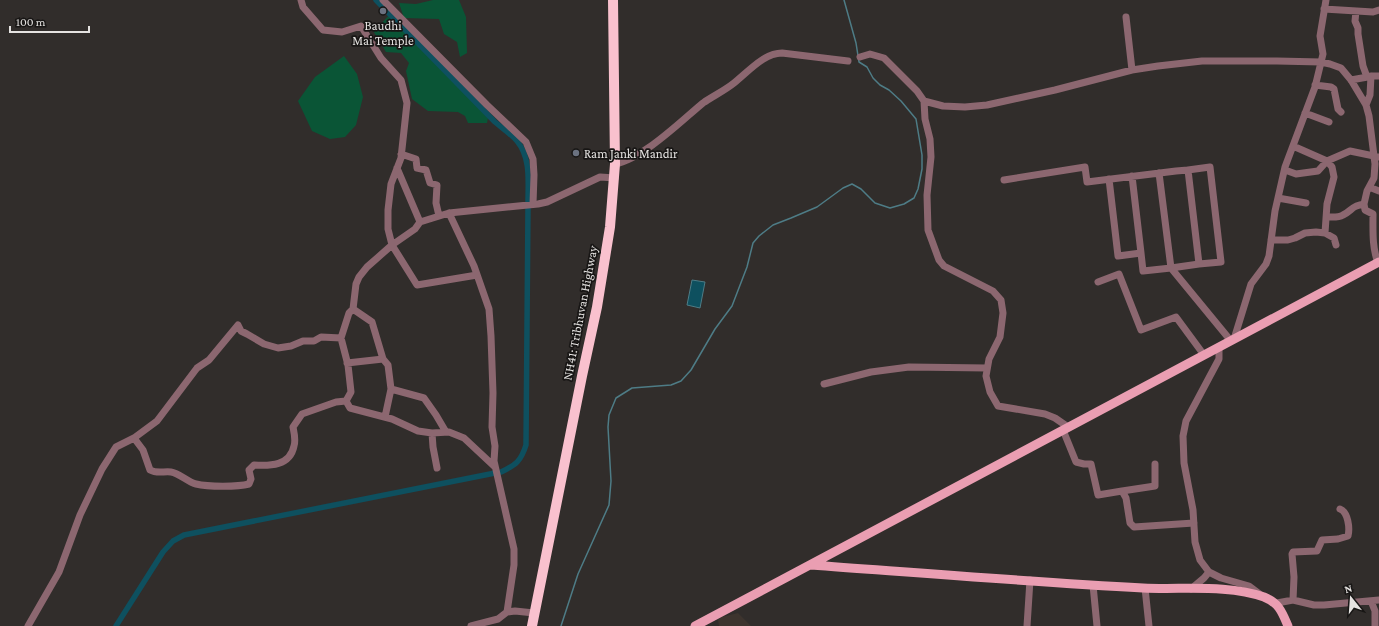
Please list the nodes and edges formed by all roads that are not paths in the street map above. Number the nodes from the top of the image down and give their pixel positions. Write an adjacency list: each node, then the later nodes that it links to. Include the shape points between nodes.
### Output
1 (301, 0): 23 (street, via 303,7 323,30 342,32 361,26 381,58 401,80 407,103)
2 (382, 0): 39 (street, via 526,142 533,167)
3 (613, 0): 26 (highway, NH41: Tribhuvan Highway)
4 (1326, 0): 5 (street)
5 (1324, 9): 7 (street); 11 (street, via 1320,36 1323,54)
6 (1379, 10): 7 (street)
7 (1356, 11): 14 (street, via 1355,21 1363,66)
8 (1126, 17): 12 (street)
9 (860, 57): 17 (street, via 870,54 884,58)
10 (848, 60): 26 (street, via 782,53 766,57 642,152)
11 (1321, 62): 12 (street, via 1202,61); 15 (street, via 1341,68); 16 (street)
12 (1132, 70): 17 (street, via 987,105 943,106)
13 (1379, 76): 14 (street)
14 (1369, 77): 15 (street); 18 (street, via 1370,95)
15 (1351, 80): 18 (street)
16 (1315, 85): 19 (street, via 1334,89); 20 (street)
17 (924, 101): 62 (street, via 931,157 927,195 928,230 939,260 944,266 993,290 1001,300 1003,314 1000,337 989,358)
18 (1366, 105): 24 (street)
19 (1341, 112)
20 (1305, 113): 21 (street); 22 (street)
21 (1329, 122)
22 (1293, 146): 25 (street); 29 (street)
23 (401, 154): 27 (street); 42 (street, via 416,159 417,168 426,170 430,183 436,185)
24 (1377, 157): 25 (street, via 1350,151); 35 (street, via 1374,178)
25 (1327, 161): 29 (street, via 1318,171 1296,174); 43 (street, via 1332,167 1334,178 1327,204)
26 (616, 164): 32 (highway, NH41: Tribhuvan Highway)
27 (397, 168): 44 (street); 47 (street, via 391,184 388,210 388,229)
28 (1188, 170): 30 (street); 51 (street); 51 (street, via 1210,167 1222,262)
29 (1285, 170): 37 (street)
30 (1159, 173): 31 (street); 52 (street)
31 (1132, 176): 33 (street); 49 (street)
32 (615, 178): 39 (street, via 600,177 547,202); 89 (highway, NH41: Tribhuvan Highway, via 597,307)
33 (1109, 179): 34 (street, via 1087,182 1085,167); 49 (street, via 1118,256)
34 (1004, 180)
35 (1369, 187): 36 (street); 40 (street)
36 (1379, 191)
37 (1278, 198): 38 (street); 46 (street)
38 (1306, 203)
39 (533, 204): 41 (street)
40 (1364, 204): 43 (street, via 1355,206 1344,215); 50 (street, via 1365,210 1373,214 1372,239 1374,253)
41 (449, 213): 42 (street); 53 (street)
42 (438, 216): 44 (street)
43 (1327, 217): 45 (street)
44 (420, 222): 47 (street, via 415,229)
45 (1325, 233): 46 (street, via 1305,233 1295,238); 48 (street, via 1334,238)
46 (1271, 240): 57 (street, via 1266,264 1250,284)
47 (392, 245): 53 (street, via 417,285); 55 (street, via 359,277)
48 (1336, 245)
49 (1141, 253): 52 (street, via 1143,271)
50 (1379, 262): 57 (main road)
51 (1199, 264): 52 (street)
52 (1171, 268): 57 (street)
53 (477, 275): 72 (street, via 489,309)
54 (1098, 282): 59 (street, via 1119,274 1141,330 1176,317)
55 (353, 309): 56 (street, via 349,313); 60 (street, via 372,322)
56 (341, 338): 61 (street); 70 (street, via 321,338 278,348 264,344 241,331 238,325 209,360 197,368 157,421)
57 (1232, 340): 58 (main road)
58 (1219, 347): 59 (main road); 76 (street, via 1219,359 1186,421 1183,436 1184,463)
59 (1204, 355): 67 (main road)
60 (383, 359): 61 (street); 64 (street, via 388,365)
61 (348, 363): 65 (street, via 351,392)
62 (988, 368): 63 (street, via 909,367 871,372); 67 (street, via 986,376 990,392 998,406 1045,414 1055,418)
63 (824, 384)
64 (391, 389): 66 (street); 68 (street, via 424,398)
65 (346, 401): 66 (street, via 350,408); 70 (street, via 302,414 293,427 295,444 291,455 282,463 270,466 254,465 249,470 249,484 239,487 197,485 173,472 150,470 143,450)
66 (385, 417): 69 (street, via 418,431)
67 (1066, 429): 74 (street, via 1076,462 1091,464 1098,495); 77 (main road)
68 (446, 432): 69 (street); 72 (street, via 464,438)
69 (432, 433): 73 (street)
70 (134, 438): 90 (street, via 116,447 102,469 80,515 59,572)
71 (1155, 464): 74 (street, via 1155,486)
72 (494, 467): 88 (street, via 514,549)
73 (437, 468)
74 (1122, 491): 76 (street, via 1126,498 1130,523 1134,526)
75 (1340, 509): 84 (street, via 1346,515 1348,536 1322,540 1316,551 1293,552)
76 (1194, 523): 78 (street, via 1195,542 1200,560)
77 (810, 565): 79 (main road); 93 (main road)
78 (1209, 572): 82 (street); 83 (street, via 1249,586)
79 (1030, 580): 80 (main road); 94 (street)
80 (1093, 585): 81 (main road); 95 (street)
81 (1145, 588): 82 (main road); 96 (street)
82 (1191, 589): 83 (main road, via 1238,590)
83 (1264, 597): 87 (main road)
84 (1293, 600): 86 (street, via 1319,605); 87 (street)
85 (1379, 600): 86 (street)
86 (1371, 601): 98 (street)
87 (1276, 603): 97 (main road)
88 (507, 612): 89 (street); 91 (street, via 498,619)
89 (534, 613): 92 (highway, NH41: Tribhuvan Highway)
90 (28, 626)
91 (471, 626)
92 (532, 626)
93 (695, 626)
94 (1027, 626)
95 (1097, 626)
96 (1149, 626)
97 (1288, 626)
98 (1375, 626)

